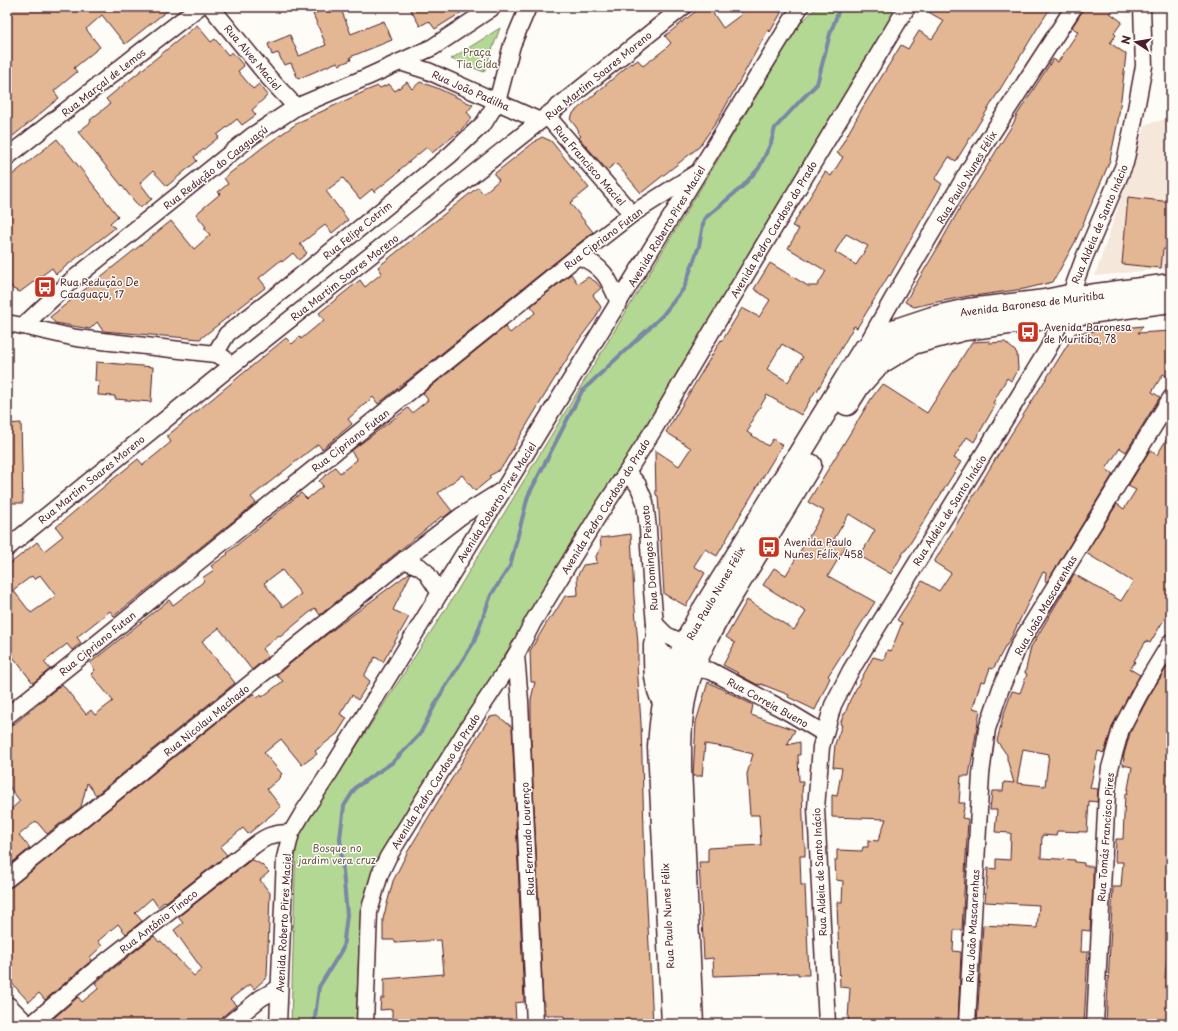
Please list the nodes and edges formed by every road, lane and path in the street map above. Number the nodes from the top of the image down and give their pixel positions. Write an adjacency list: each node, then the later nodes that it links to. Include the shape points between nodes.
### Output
1 (199, 7): 14 (street, Rua Marçal de Lemos)
2 (211, 7): 12 (street, Rua Alves Maciel)
3 (493, 7): 10 (street, Rua Redução do Caaguaçú, via 433,47)
4 (528, 7): 11 (street, Rua Felipe Cotrim, via 512,45)
5 (683, 7): 13 (street, Rua Martim Soares Moreno)
6 (800, 7): 15 (street, Avenida Roberto Pires Maciel)
7 (907, 7): 30 (street, Avenida Pedro Cardoso do Prado)
8 (1074, 7): 19 (street, Rua Paulo Nunes Félix, via 976,158)
9 (1142, 7): 22 (street, Rua Aldeia de Santo Inácio, via 1144,66 1125,163)
10 (400, 62): 11 (street, Rua João Padilha, via 428,71); 12 (street, Rua Redução do Caaguaçú)
11 (497, 102): 13 (street, Rua João Padilha); 26 (street, Rua Felipe Cotrim, via 484,123 450,155 227,334)
12 (296, 107): 23 (street, Rua Redução do Caaguaçú, via 252,136)
13 (544, 119): 16 (street, Rua Francisco Maciel); 27 (street, Rua Martim Soares Moreno)
14 (7, 157)
15 (698, 172): 16 (street, Rua Cipriano Futan); 21 (street, Avenida Roberto Pires Maciel)
16 (632, 214): 17 (street, Rua Cipriano Futan)
17 (578, 256): 21 (street, via 588,260 607,276); 40 (street, Rua Cipriano Futan)
18 (1171, 285): 22 (main road, Avenida Baronesa de Muritiba, via 1089,296)
19 (895, 295): 24 (street, via 893,319); 25 (street, Rua Paulo Nunes Félix)
20 (1171, 301): 22 (main road, Avenida Baronesa de Muritiba)
21 (619, 303): 31 (street, Avenida Roberto Pires Maciel)
22 (1066, 306): 24 (main road, Avenida Baronesa de Muritiba, via 1045,301 968,310); 28 (main road, Avenida Baronesa de Muritiba, via 913,343); 41 (street, Rua Aldeia de Santo Inácio, via 1048,349 851,670 833,706)
23 (15, 325): 26 (street, via 76,338)
24 (896, 330): 25 (main road, Avenida Baronesa de Muritiba)
25 (863, 351): 28 (main road, Avenida Baronesa de Muritiba)
26 (215, 354): 27 (street)
27 (235, 363): 32 (street, Rua Martim Soares Moreno)
28 (853, 381): 38 (main road, Rua Paulo Nunes Félix, via 702,610)
29 (1171, 398): 55 (street, Rua João Mascarenhas, via 1041,609 1020,645 1001,688 988,729 981,774)
30 (627, 472): 35 (street, Rua Domingos Peixoto, via 638,485 645,502); 37 (street, Avenida Pedro Cardoso do Prado, via 533,622)
31 (504, 489): 33 (street, Rua Nicolau Machado, via 461,516); 34 (street, Avenida Roberto Pires Maciel)
32 (7, 548)
33 (404, 560): 34 (street, via 426,572); 43 (street, Rua Nicolau Machado)
34 (440, 593): 42 (street, Avenida Roberto Pires Maciel)
35 (655, 634): 38 (street, via 664,654); 39 (main road, via 655,668 659,692)
36 (1171, 642): 56 (street, Rua Tomás Francisco Pires, via 1121,729 1110,768)
37 (516, 655): 50 (street, Avenida Pedro Cardoso do Prado, via 463,736 380,874 370,912); 51 (street, Rua Fernando Lourenço)
38 (693, 659): 39 (main road, Rua Paulo Nunes Félix, via 670,681); 41 (street, Rua Correia Bueno); 53 (main road, Rua Paulo Nunes Félix, via 681,716 680,742)
39 (664, 703): 52 (main road, Rua Paulo Nunes Félix, via 659,747)
40 (7, 716)
41 (825, 734): 54 (street, Rua Aldeia de Santo Inácio, via 821,747 816,808)
42 (291, 833): 44 (street, Avenida Roberto Pires Maciel, via 285,858); 47 (street, Rua Antônio Tinoco, via 278,833 258,842 90,974)
43 (7, 879)
44 (280, 988): 48 (street, via 261,998); 49 (street, Avenida Roberto Pires Maciel)
45 (7, 1008): 46 (main road)
46 (23, 1024)
47 (32, 1024)
48 (228, 1024)
49 (278, 1024)
50 (365, 1024)
51 (535, 1024)
52 (673, 1024)
53 (692, 1024)
54 (826, 1024)
55 (967, 1024)
56 (1095, 1024)

